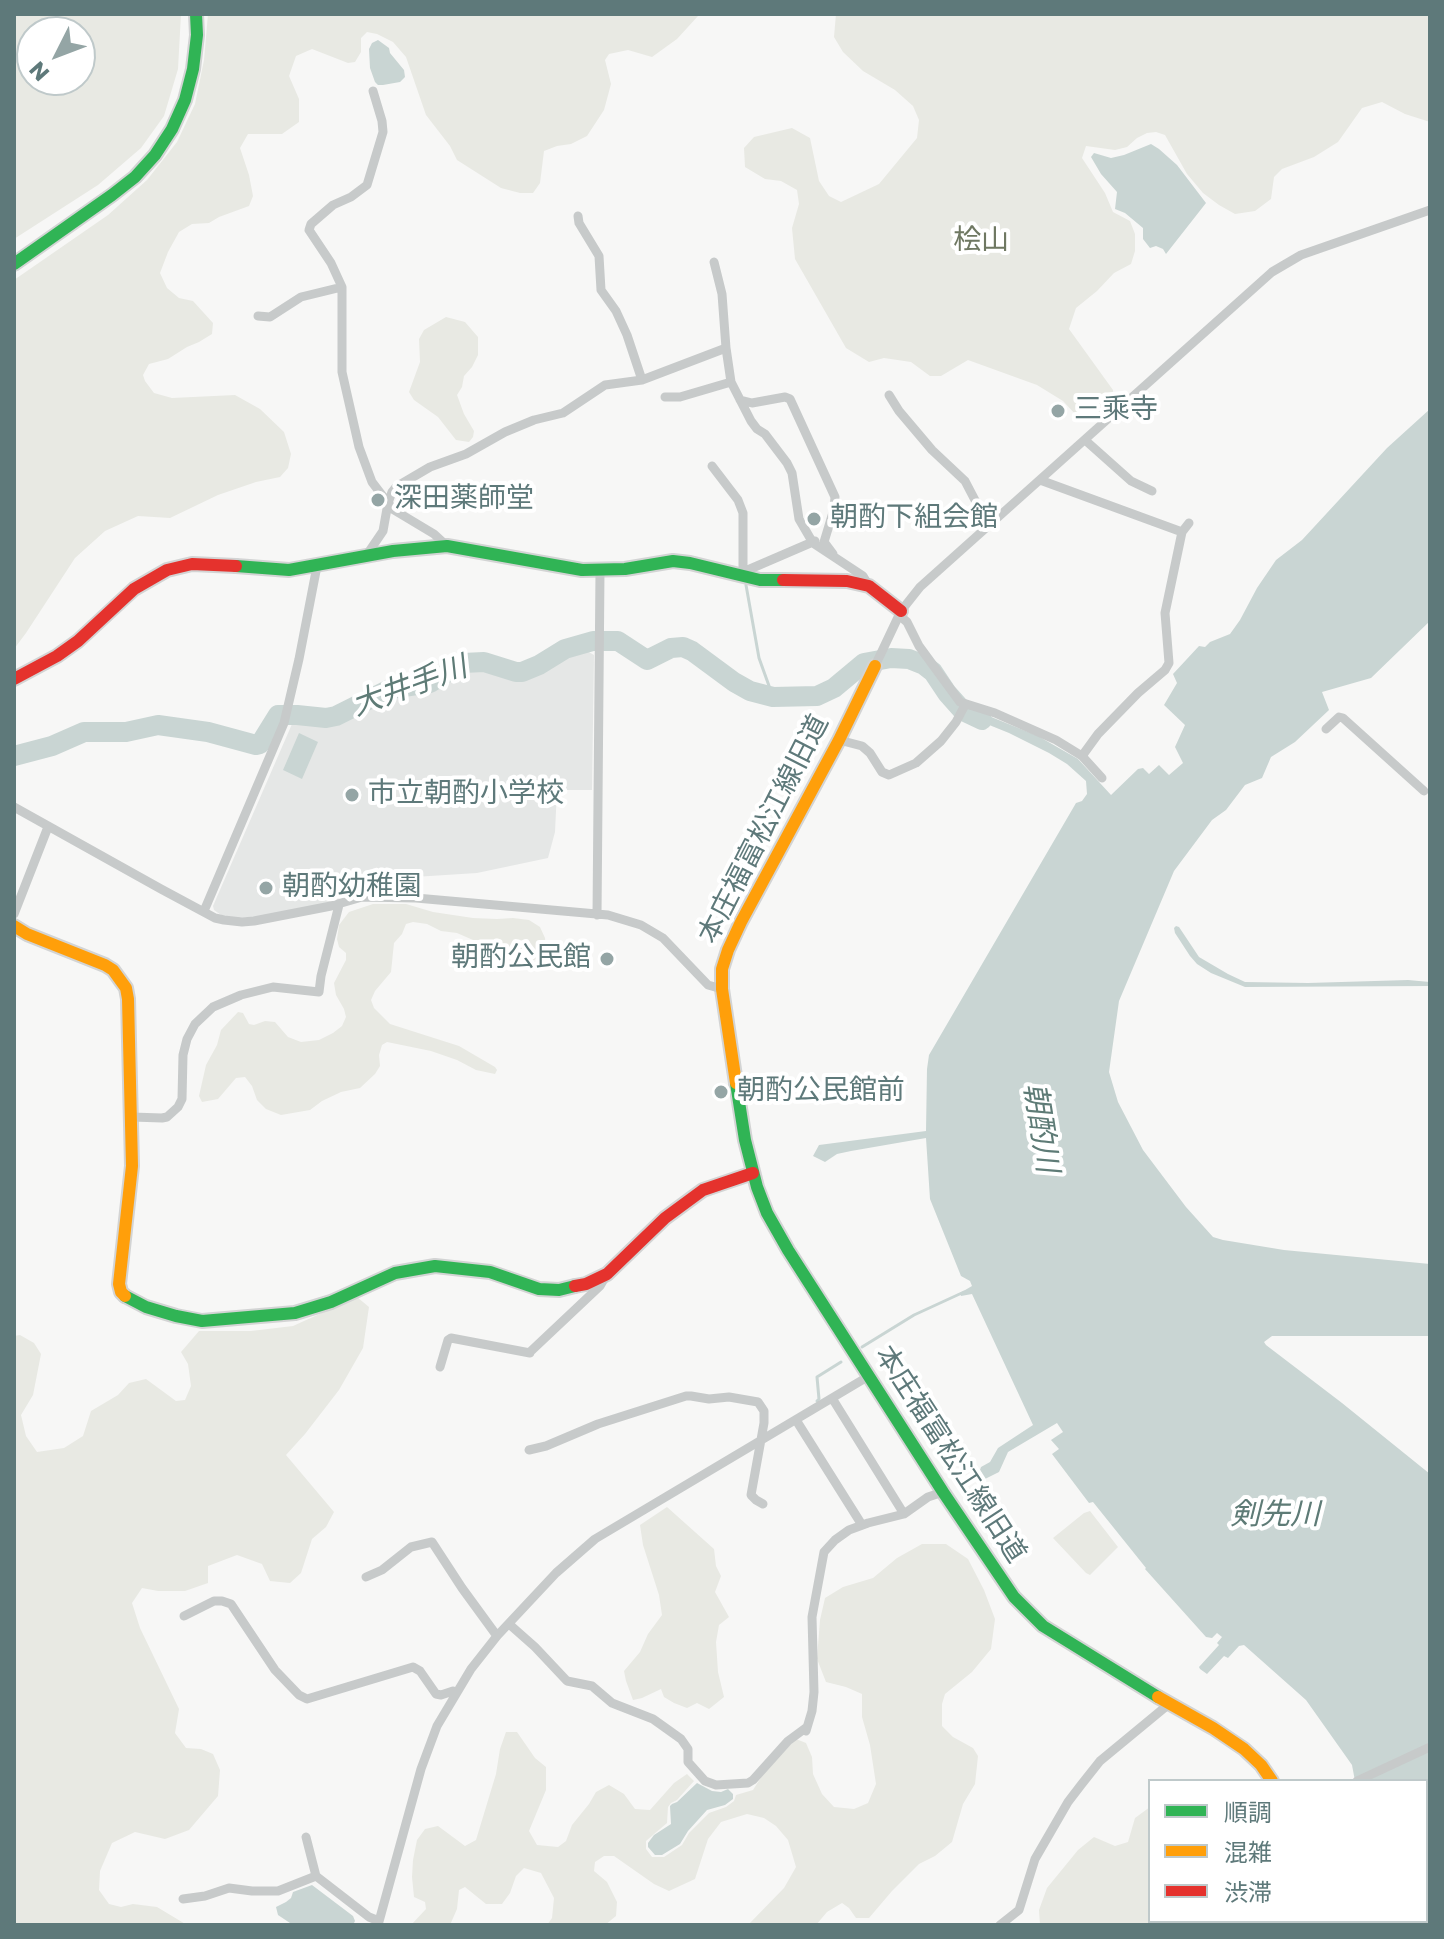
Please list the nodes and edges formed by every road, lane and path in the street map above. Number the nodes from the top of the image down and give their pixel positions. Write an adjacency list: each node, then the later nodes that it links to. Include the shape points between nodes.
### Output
1 (196, 14): 6 (street, via 193,69 185,100 155,155 112,195)
2 (373, 91): 7 (street, via 383,132 367,185 333,205 309,230)
3 (1430, 210): 15 (street, 本庄福富松江線旧道, via 1283,264)
4 (578, 216): 10 (street, via 599,256 601,290 627,335)
5 (714, 262): 9 (street)
6 (14, 264)
7 (342, 287): 8 (street, via 301,297 270,317); 19 (street, via 342,372 359,447 372,482)
8 (258, 316)
9 (726, 348): 10 (street); 11 (street)
10 (642, 380): 19 (street, via 605,385 563,413 534,420 430,467 396,487)
11 (731, 382): 13 (street); 14 (street)
12 (889, 395): 21 (street, via 932,450 965,481)
13 (665, 397)
14 (740, 400): 22 (street, via 790,399 835,497); 24 (street, via 787,463 799,519)
15 (1085, 440): 17 (street, 本庄福富松江線旧道); 18 (street, via 1131,481)
16 (712, 466): 30 (street, via 743,513)
17 (1040, 480): 21 (street, 本庄福富松江線旧道); 23 (street)
18 (1152, 491)
19 (388, 503): 25 (street); 26 (street, via 383,531)
20 (1189, 523): 23 (street)
21 (988, 525): 32 (street, 本庄福富松江線旧道, via 920,587)
22 (826, 531): 24 (street); 27 (street, via 824,542)
23 (1182, 532): 38 (street, via 1165,613 1169,663)
24 (813, 543): 27 (street); 30 (street, via 750,569)
25 (447, 546): 26 (street); 29 (street)
26 (366, 556): 28 (street)
27 (834, 557): 31 (street)
28 (317, 566): 34 (street, via 275,570 202,563 167,570 134,589 67,648); 44 (street, via 284,723)
29 (600, 571): 30 (street, via 673,561); 46 (street)
30 (743, 577): 31 (street)
31 (869, 586): 32 (street)
32 (900, 613): 33 (street, 本庄福富松江線旧道); 35 (street)
33 (878, 660): 37 (street, 本庄福富松江線旧道)
34 (14, 679)
35 (963, 709): 37 (street, via 941,741 916,763 889,775 862,746); 38 (street, via 995,713)
36 (1326, 729): 40 (street, via 1343,718)
37 (839, 740): 48 (street, 本庄福富松江線旧道, via 733,937 722,969)
38 (1082, 756): 39 (street)
39 (1102, 778)
40 (1424, 791)
41 (14, 807): 42 (street)
42 (48, 827): 44 (street); 45 (street)
43 (339, 905): 44 (street, via 242,922); 46 (street, via 362,897 416,898); 49 (street, via 319,992 273,987 213,1007 187,1039 178,1107 162,1118)
44 (204, 911)
45 (14, 914)
46 (597, 915): 48 (street, via 641,925 663,938 708,985)
47 (14, 926): 49 (street, via 105,965 126,988)
48 (722, 989): 50 (street, 本庄福富松江線旧道)
49 (132, 1117): 51 (street, via 119,1284 127,1298 146,1307 202,1321 295,1313 395,1273 435,1266 490,1272 551,1291)
50 (753, 1173): 51 (street, via 694,1196); 53 (street, 本庄福富松江線旧道, via 779,1236)
51 (607, 1274): 52 (street, via 530,1352 451,1338)
52 (440, 1367)
53 (869, 1376): 54 (street); 58 (street, 本庄福富松江線旧道)
54 (832, 1398): 55 (street); 60 (street)
55 (796, 1420): 56 (street); 61 (street)
56 (761, 1441): 57 (street, via 764,1411 758,1402 691,1396); 59 (street, via 751,1495); 64 (street, via 595,1539)
57 (529, 1450)
58 (943, 1492): 60 (street); 67 (street, 本庄福富松江線旧道, via 1027,1611 1071,1645)
59 (763, 1504)
60 (904, 1514): 61 (street)
61 (862, 1525): 64 (street, via 835,1540 822,1558 812,1617 814,1692 807,1729 748,1783 705,1781 688,1762 681,1739 653,1719 612,1703 592,1686 567,1681)
62 (366, 1577): 65 (street, via 411,1547 432,1542)
63 (184, 1616): 66 (street, via 214,1601 231,1604 275,1670 307,1699 413,1667 436,1694)
64 (509, 1624): 65 (street)
65 (497, 1636): 66 (street)
66 (456, 1692): 74 (street, via 421,1769)
67 (1169, 1704): 69 (street, 本庄福富松江線旧道, via 1244,1749); 75 (street, via 1100,1761 1081,1785 1035,1859 1019,1910)
68 (1430, 1747): 70 (street)
69 (1271, 1779)
70 (1361, 1779)
71 (306, 1837): 72 (street)
72 (316, 1876): 73 (street, via 278,1891 229,1888); 74 (street)
73 (183, 1899)
74 (379, 1923)
75 (1000, 1925)

